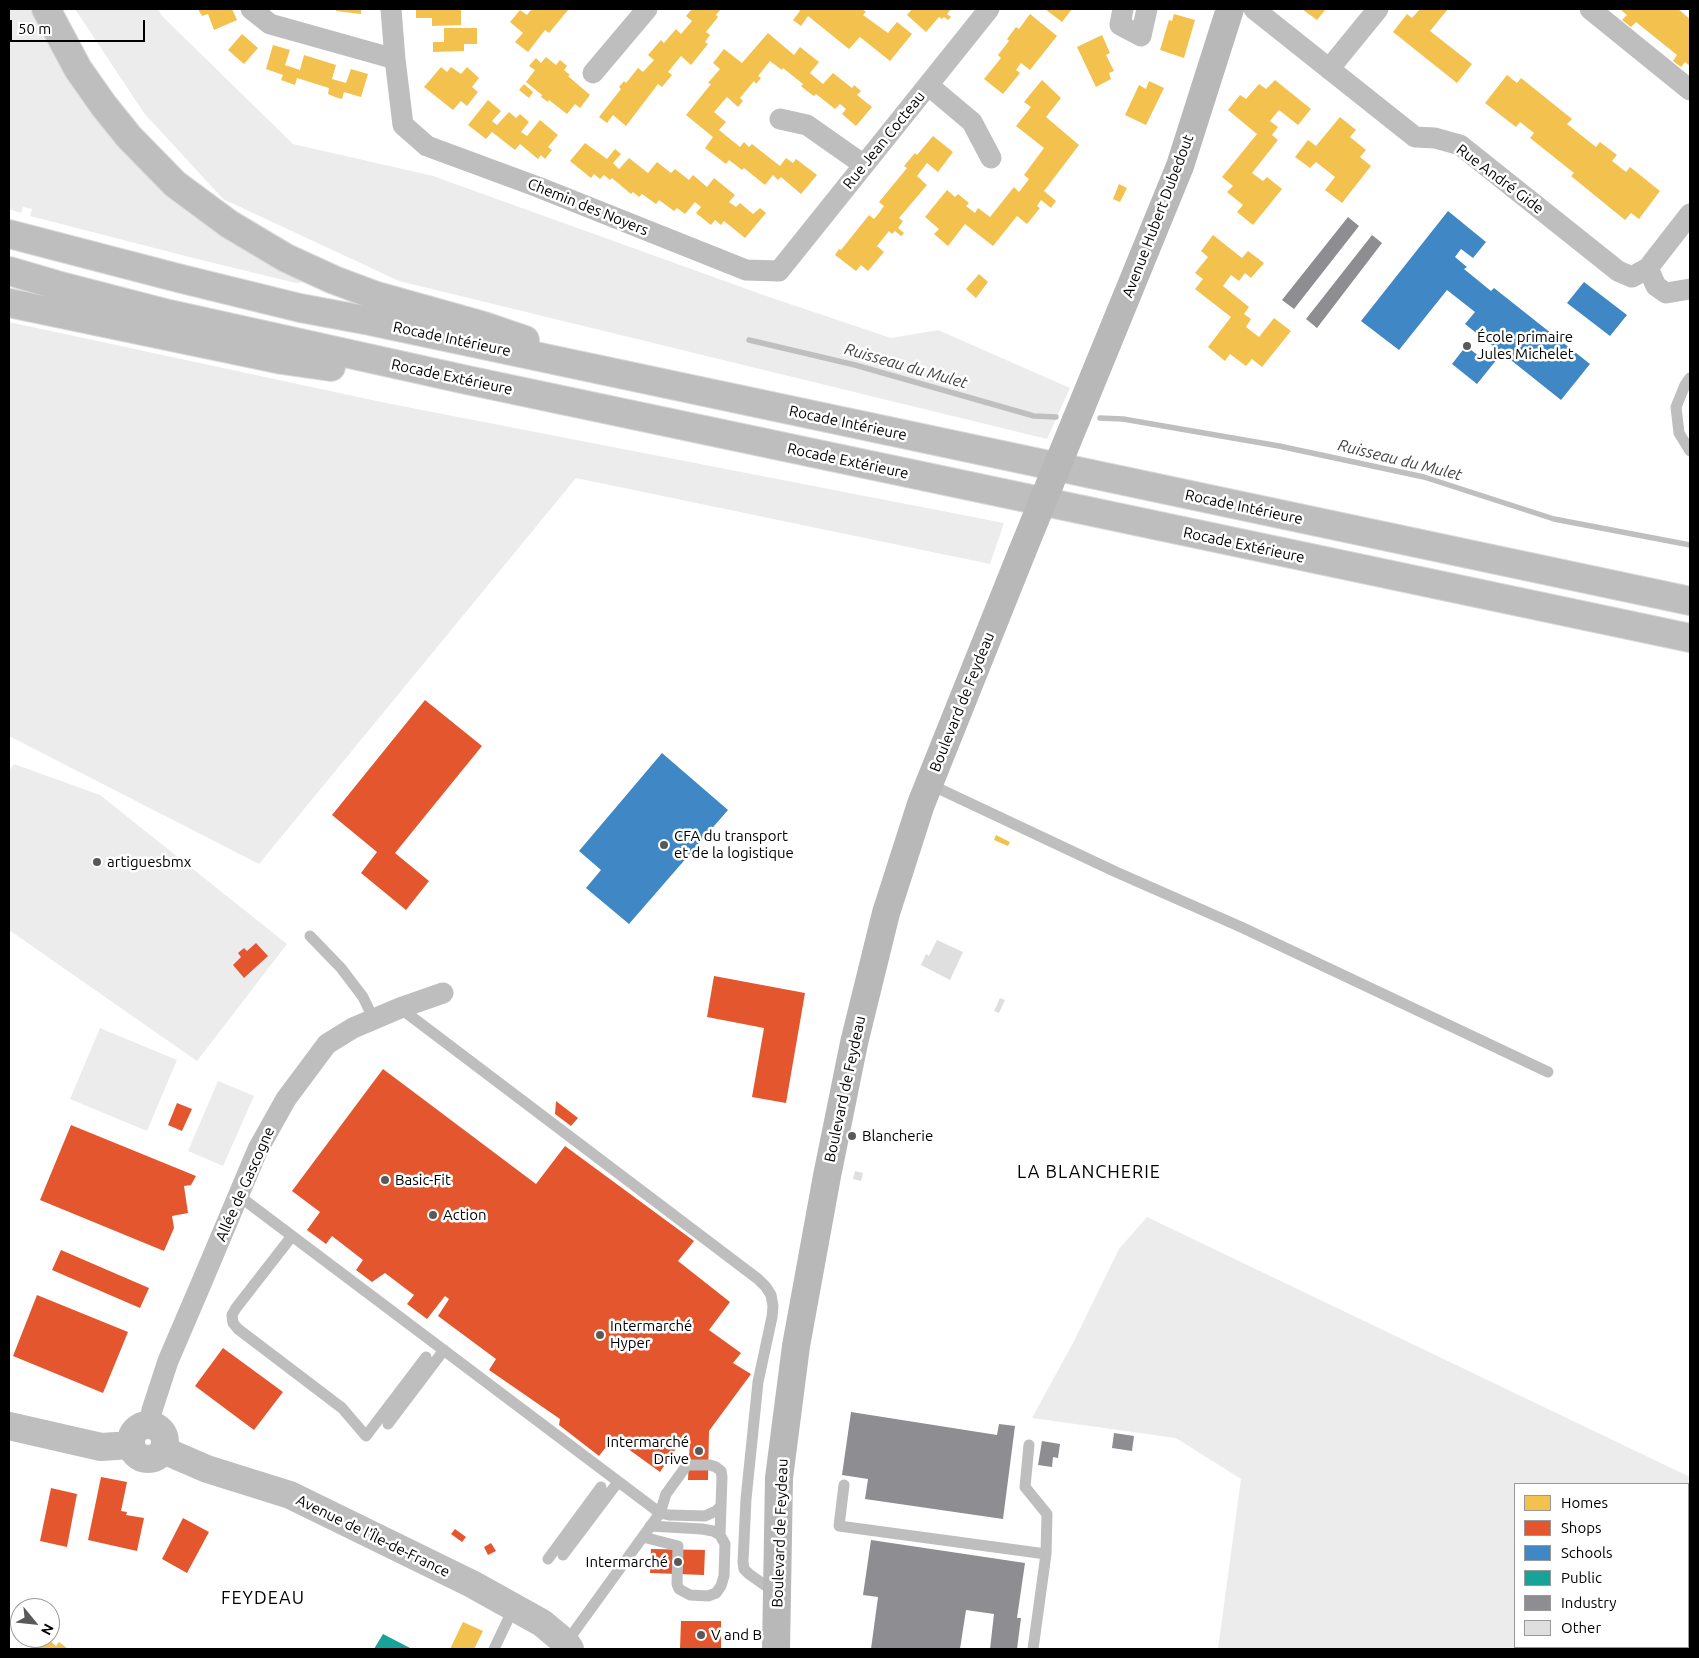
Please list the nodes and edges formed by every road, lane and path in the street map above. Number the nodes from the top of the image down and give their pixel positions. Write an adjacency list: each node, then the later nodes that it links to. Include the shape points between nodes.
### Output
1 (46, 9): 29 (main road, via 78,69 129,137 175,184 229,224 286,258 342,283)
2 (251, 9): 12 (street, via 270,24)
3 (391, 9): 12 (street)
4 (647, 9): 14 (street)
5 (989, 9): 15 (street, Rue Jean Cocteau)
6 (1123, 9): 7 (street, via 1120,25 1142,36)
7 (1147, 9)
8 (1230, 9): 31 (main road, Avenue Hubert Dubedout, bridge, via 1180,166)
9 (1254, 9): 13 (street, Rue André Gide)
10 (1378, 9): 13 (street)
11 (1590, 9): 16 (street)
12 (394, 60): 24 (street, Chemin des Noyers, via 403,125 427,146 746,270)
13 (1329, 69): 22 (street, Rue André Gide, via 1415,137 1435,138 1460,145 1618,271 1632,276)
14 (593, 73)
15 (928, 86): 18 (street, via 972,122); 19 (street, Rue Jean Cocteau)
16 (1690, 90)
17 (780, 119): 19 (street, via 807,125)
18 (991, 158)
19 (864, 165): 24 (street, Rue Jean Cocteau)
20 (1690, 214): 22 (street)
21 (9, 234): 29 (main road, Rocade Intérieure, via 300,308)
22 (1648, 268): 25 (street, via 1656,286 1666,293)
23 (9, 271): 28 (main road, Rocade Extérieure, via 169,314)
24 (780, 271)
25 (1690, 289)
26 (9, 303): 28 (main road, via 282,360 363,372)
27 (1690, 378): 30 (lane, via 1676,407 1679,433)
28 (467, 380): 33 (main road, Rocade Extérieure)
29 (648, 380): 32 (main road, Rocade Intérieure)
30 (1690, 451)
31 (1022, 552): 34 (main road, Boulevard de Feydeau)
32 (1690, 602)
33 (1690, 638)
34 (929, 784): 39 (lane); 61 (main road, Boulevard de Feydeau, via 886,913 854,1043 827,1176 796,1346 779,1478)
35 (310, 936): 38 (lane, via 342,968 363,997)
36 (443, 993): 37 (street, Allée de Gascogne)
37 (400, 1008): 38 (street, Allée de Gascogne); 61 (lane, via 758,1279 772,1295 772,1317 758,1382 743,1562 749,1574)
38 (374, 1020): 40 (street, Allée de Gascogne, via 327,1044 286,1099 258,1149)
39 (1548, 1072)
40 (238, 1196): 41 (lane); 45 (street, Allée de Gascogne, via 168,1361)
41 (292, 1236): 42 (lane); 43 (lane, via 236,1308 232,1315 238,1329 342,1408 366,1436)
42 (444, 1350): 44 (lane); 50 (lane)
43 (426, 1357)
44 (388, 1424)
45 (149, 1425): 47 (main road, via 135,1430); 49 (main road, via 162,1434)
46 (9, 1426): 47 (main road, via 101,1447)
47 (131, 1444): 49 (main road, via 136,1454 145,1459 155,1457)
48 (1029, 1445): 58 (lane, via 1025,1487 1047,1514)
49 (162, 1450): 62 (main road, Avenue de l'Île-de-France, via 207,1469 290,1495)
50 (618, 1482): 54 (lane); 59 (lane)
51 (844, 1485): 58 (lane, via 839,1526)
52 (601, 1487): 60 (lane)
53 (721, 1506): 54 (lane, via 705,1516); 54 (lane, via 721,1471 710,1465 687,1465 666,1494); 56 (lane)
54 (660, 1513): 55 (lane)
55 (650, 1526): 56 (lane, via 702,1529); 57 (lane)
56 (720, 1535): 57 (lane, via 725,1544 724,1576 716,1593 708,1596 690,1595 679,1589 678,1546)
57 (643, 1536): 63 (lane)
58 (1046, 1554): 66 (lane)
59 (563, 1555)
60 (548, 1559)
61 (777, 1594): 65 (main road, Boulevard de Feydeau)
62 (514, 1607): 63 (main road, Avenue de l'Île-de-France, via 542,1623); 64 (lane)
63 (568, 1646)
64 (498, 1647)
65 (776, 1649)
66 (1033, 1649)

